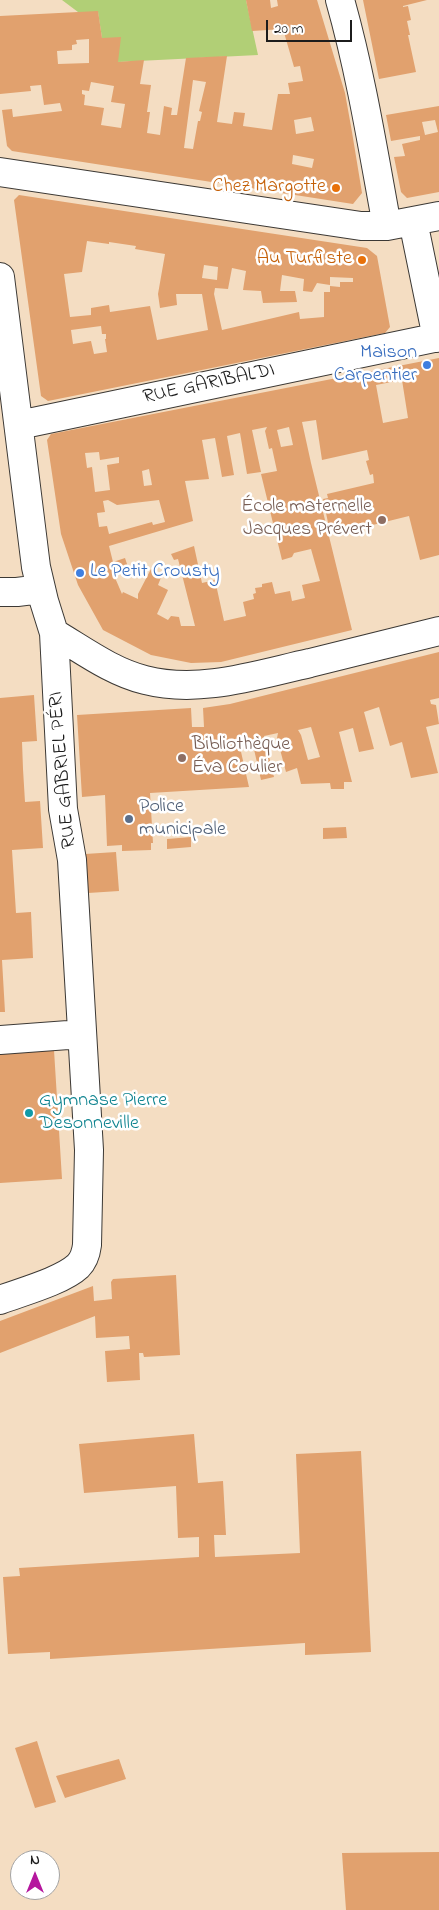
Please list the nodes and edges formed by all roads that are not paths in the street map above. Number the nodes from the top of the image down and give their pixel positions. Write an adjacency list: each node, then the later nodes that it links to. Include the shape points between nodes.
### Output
1 (340, 0): 4 (street, via 358,74)
2 (0, 172): 4 (street, via 361,226)
3 (426, 218): 4 (street); 6 (street)
4 (387, 226)
5 (0, 277): 7 (street, RUE GABRIEL PÉRI)
6 (438, 338): 7 (street, RUE GARIBALDI)
7 (19, 425): 8 (street, RUE GABRIEL PÉRI)
8 (40, 589): 9 (street); 11 (street, RUE GABRIEL PÉRI)
9 (0, 592)
10 (439, 631): 11 (street, via 242,679 197,685 160,684 130,675)
11 (54, 633): 12 (street, RUE GABRIEL PÉRI, via 63,808 71,852)
12 (82, 1034): 13 (street); 14 (street, RUE GABRIEL PÉRI, via 89,1170 85,1257 61,1277)
13 (0, 1040)
14 (0, 1300)

